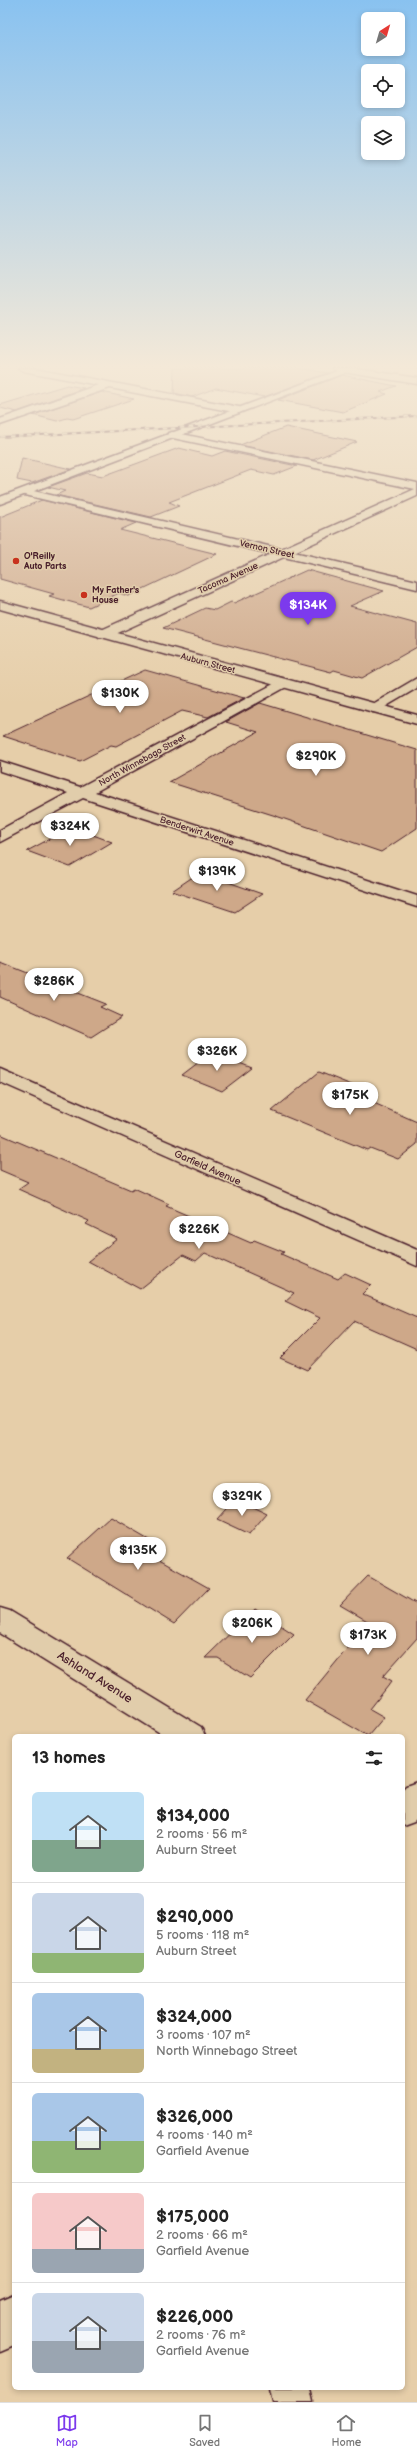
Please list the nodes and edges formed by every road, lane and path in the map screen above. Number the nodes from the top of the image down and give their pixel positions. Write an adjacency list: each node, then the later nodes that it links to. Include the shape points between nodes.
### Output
1 (55, 480): 4 (street)
2 (389, 480): 3 (street)
3 (417, 486)
4 (24, 492): 6 (street); 7 (street, Vernon Street)
5 (417, 492): 7 (street, Tacoma Avenue)
6 (0, 501)
7 (283, 553): 8 (street, Vernon Street); 10 (street, Tacoma Avenue)
8 (417, 585)
9 (0, 605): 10 (street, Auburn Street)
10 (104, 634): 12 (street, Auburn Street)
11 (417, 682): 13 (street)
12 (283, 683): 13 (street, Auburn Street); 16 (street, North Winnebago Street)
13 (373, 708): 14 (street, Auburn Street)
14 (417, 720)
15 (0, 766): 16 (street, Benderwirt Avenue)
16 (81, 793): 17 (street, North Winnebago Street); 18 (street, Benderwirt Avenue)
17 (0, 837)
18 (417, 902)
19 (0, 1075): 20 (street, Garfield Avenue)
20 (417, 1259)
21 (0, 1619): 22 (street, Ashland Avenue)
22 (187, 1734)
23 (417, 1795): 24 (street)
24 (405, 1810)
25 (12, 2316): 26 (street)
26 (0, 2331)
27 (290, 2390): 28 (street)
28 (293, 2402)

